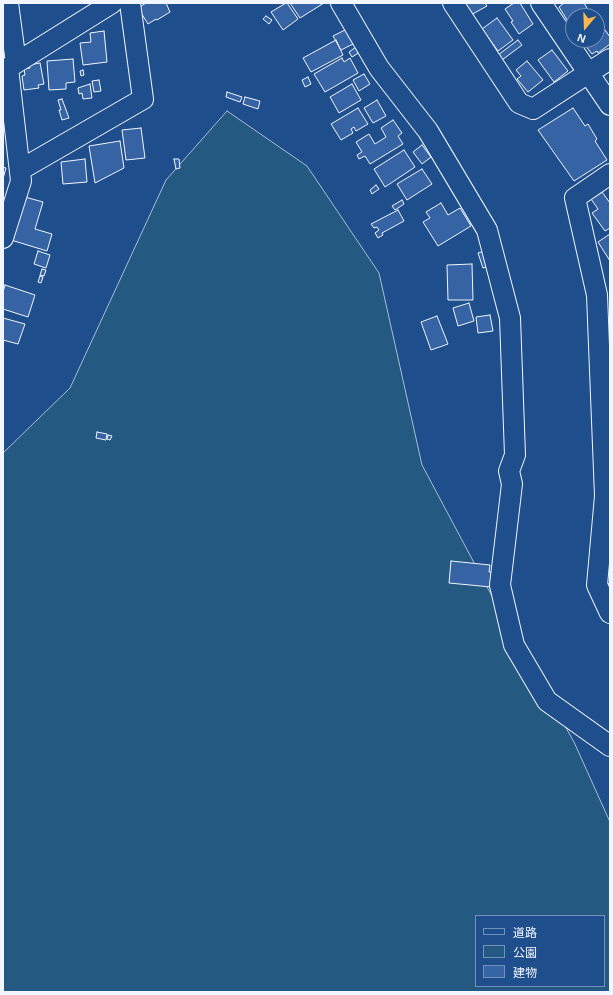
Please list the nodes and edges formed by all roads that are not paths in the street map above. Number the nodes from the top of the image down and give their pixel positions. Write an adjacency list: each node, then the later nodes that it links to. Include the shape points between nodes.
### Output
1 (8, 3): 8 (street)
2 (112, 3): 8 (street)
3 (130, 3): 11 (street, via 143,99)
4 (341, 3): 17 (street, via 378,68 428,131 487,230 510,318 515,455 510,471 512,484 500,585 514,645 547,701)
5 (453, 3): 9 (street, via 519,103 533,109)
6 (541, 3): 9 (street)
7 (610, 59): 9 (street)
8 (16, 63): 11 (street, via 8,68)
9 (589, 74): 10 (street)
10 (610, 105)
11 (20, 170): 13 (street, via 21,181)
12 (610, 174): 14 (street, via 575,198)
13 (3, 238)
14 (604, 295): 15 (street)
15 (606, 537): 16 (street, via 597,585)
16 (610, 614)
17 (610, 746)

